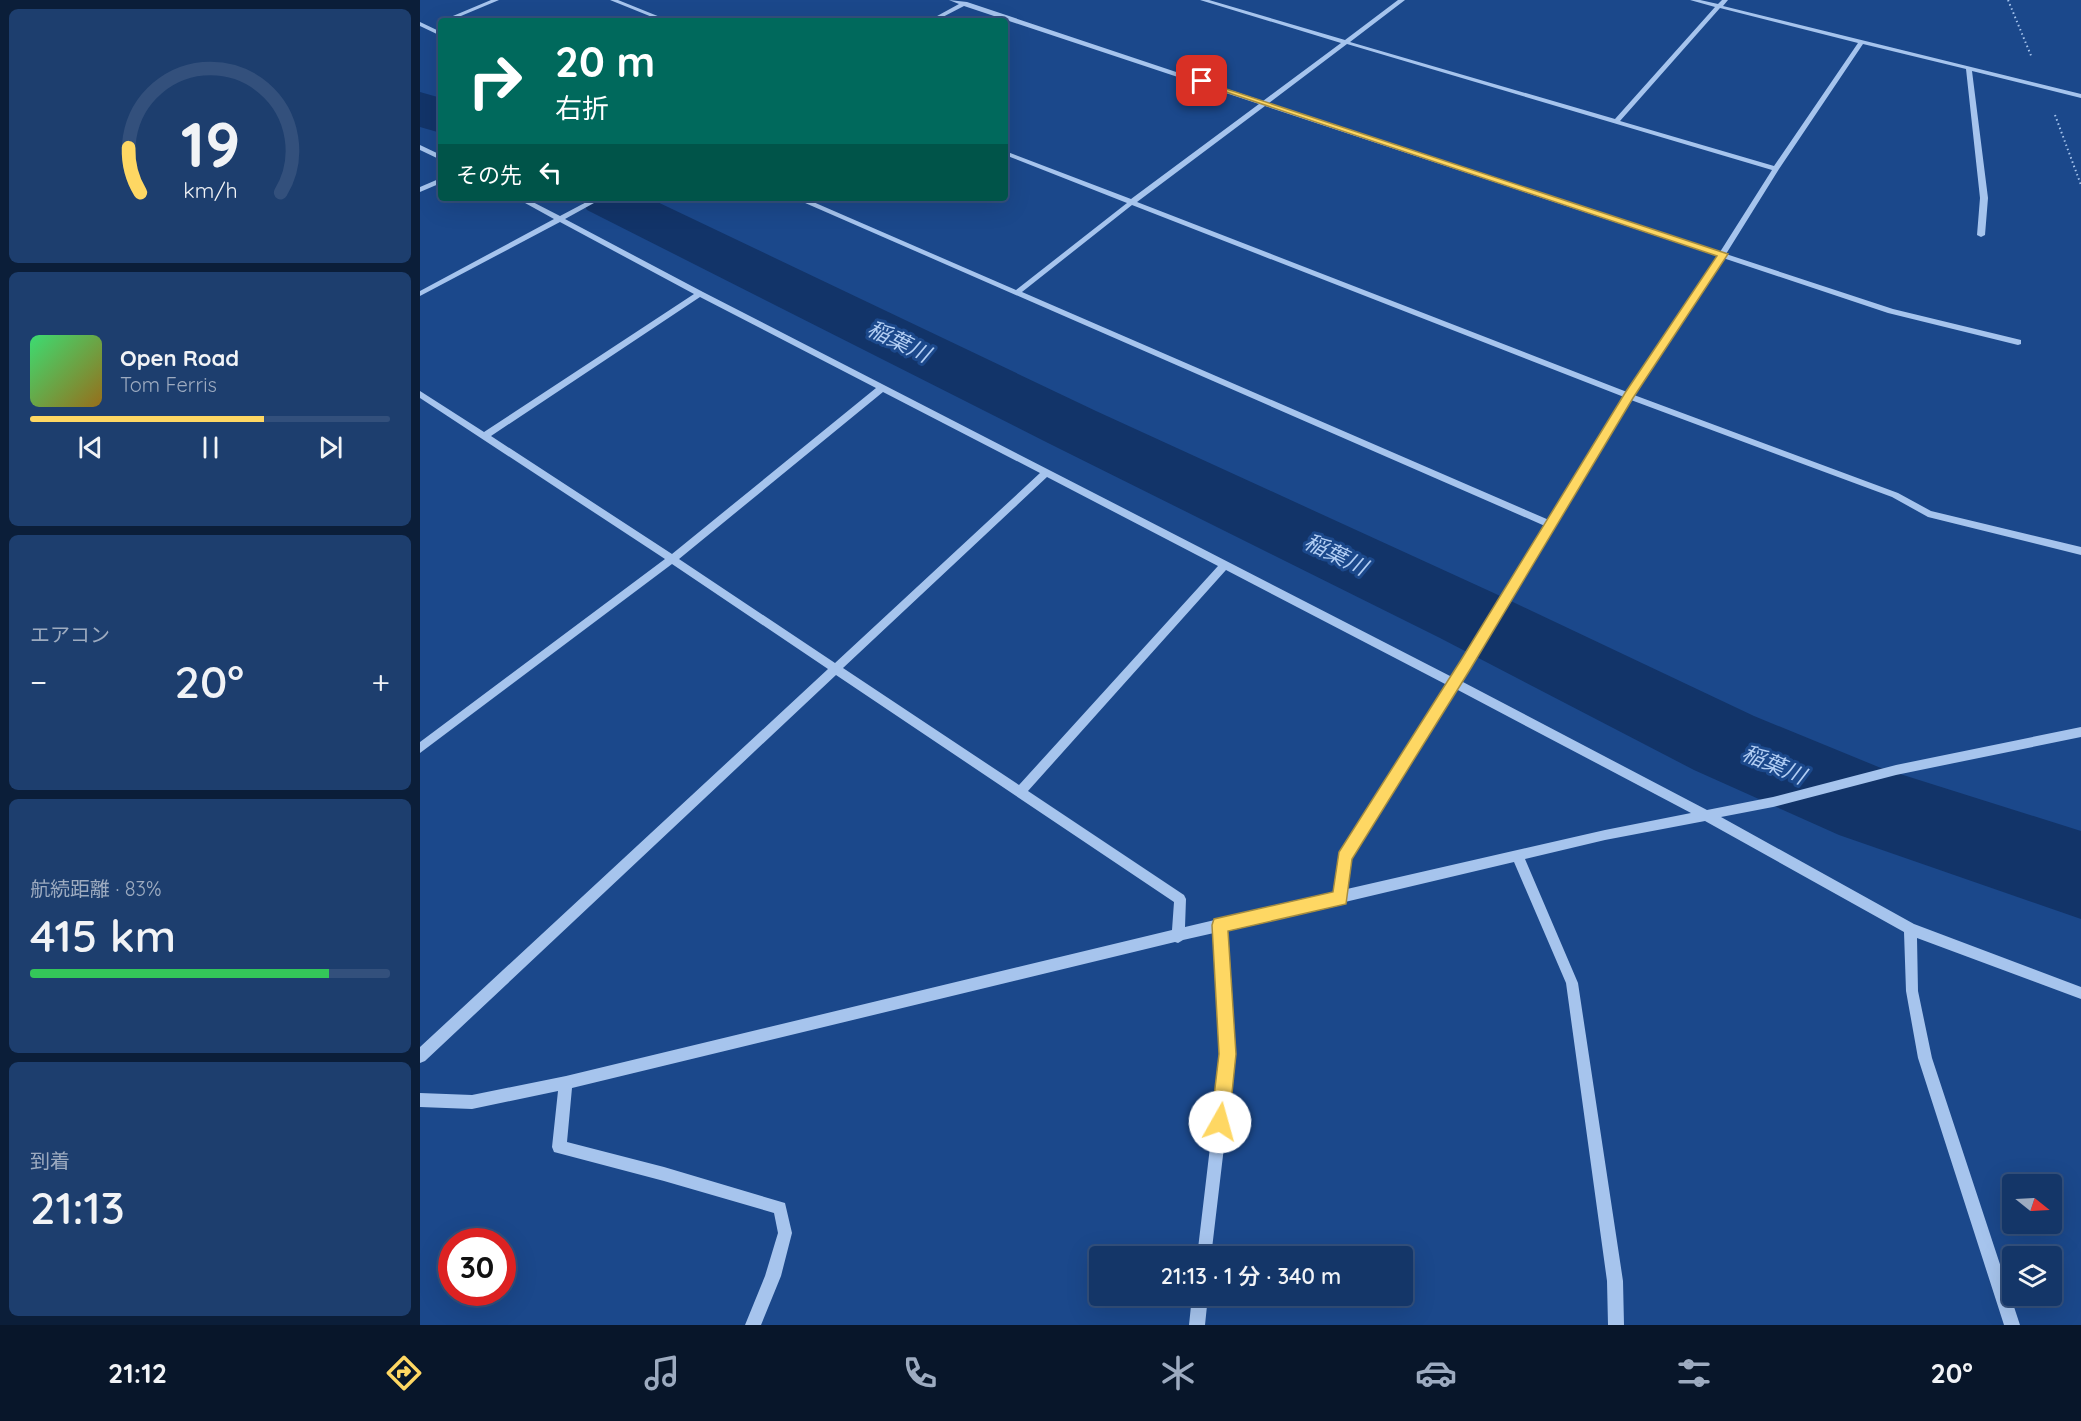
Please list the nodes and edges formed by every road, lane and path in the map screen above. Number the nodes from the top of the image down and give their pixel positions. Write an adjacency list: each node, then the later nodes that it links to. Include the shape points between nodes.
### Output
1 (496, 0): 12 (street)
2 (613, 0): 13 (street)
3 (952, 0): 10 (street)
4 (970, 0): 10 (street)
5 (1203, 0): 22 (street)
6 (1402, 0): 22 (street)
7 (1693, 0): 11 (street)
8 (1725, 0): 11 (street)
9 (2008, 0): 24 (path)
10 (963, 4): 14 (street); 15 (street)
11 (1719, 6): 23 (street); 29 (street)
12 (452, 18)
13 (659, 18)
14 (937, 18)
15 (1006, 18)
16 (1008, 19): 27 (street)
17 (420, 24): 19 (street)
18 (438, 24): 19 (street)
19 (428, 28): 20 (street); 21 (street)
20 (420, 31)
21 (438, 33)
22 (1345, 42): 27 (street); 29 (street)
23 (1861, 42): 25 (street); 33 (street)
24 (2033, 60)
25 (1969, 69): 26 (street); 42 (street, via 1984,198)
26 (2081, 96)
27 (1267, 103): 40 (street); 43 (street)
28 (2054, 114): 35 (path)
29 (1616, 122): 33 (street)
30 (420, 147): 32 (street)
31 (1008, 154): 40 (street)
32 (438, 156)
33 (1776, 169): 43 (street)
34 (438, 181): 36 (street)
35 (2081, 185)
36 (420, 190)
37 (526, 201): 41 (street)
38 (594, 201): 41 (street)
39 (805, 201): 44 (street)
40 (1132, 202): 44 (street); 50 (street)
41 (561, 219): 45 (street); 46 (street)
42 (1981, 235)
43 (1723, 254): 47 (street, via 1891,311); 50 (street)
44 (1018, 292): 53 (street)
45 (420, 294)
46 (700, 294): 48 (street); 51 (street)
47 (2019, 342)
48 (882, 388): 52 (street); 55 (street)
49 (420, 394): 51 (street)
50 (1629, 396): 53 (street); 54 (street, via 1895,495 1928,514)
51 (486, 435): 55 (street)
52 (1047, 472): 56 (street); 57 (street)
53 (1550, 524): 58 (street)
54 (2081, 551)
55 (672, 559): 57 (street); 60 (street)
56 (1225, 564): 58 (street); 61 (street)
57 (837, 670): 61 (street); 69 (street)
58 (1454, 682): 62 (street); 64 (street, via 1344,857)
59 (2081, 732): 62 (street)
60 (420, 748)
61 (1020, 792): 67 (street, via 1179,899)
62 (1706, 815): 63 (street); 66 (street)
63 (1518, 857): 64 (street); 76 (street, via 1572,984 1615,1281)
64 (1340, 898): 65 (street)
65 (1220, 925): 67 (street); 72 (street, via 1228,1054)
66 (1910, 929): 68 (street); 77 (street, via 1912,992 1925,1058)
67 (1178, 937): 70 (street)
68 (2081, 993)
69 (420, 1056)
70 (566, 1083): 71 (street, via 472,1102); 74 (street, via 559,1147 780,1209 785,1233)
71 (420, 1100)
72 (1205, 1246)
73 (1199, 1306): 75 (street)
74 (753, 1325)
75 (1197, 1325)
76 (1617, 1325)
77 (2012, 1325)

